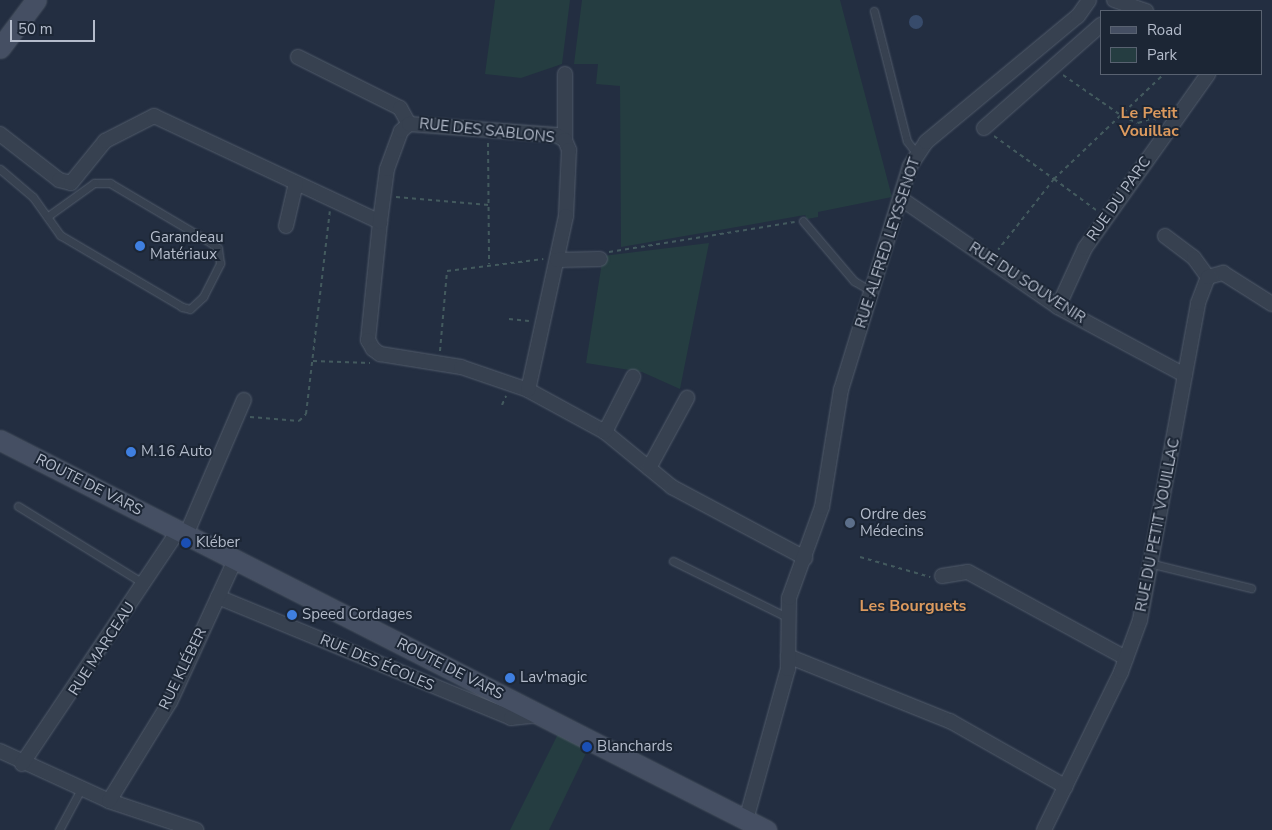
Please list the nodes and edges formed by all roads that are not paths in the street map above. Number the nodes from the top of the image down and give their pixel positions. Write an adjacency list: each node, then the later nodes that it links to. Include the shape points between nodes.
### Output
1 (36, 0): 7 (main road)
2 (1090, 0): 15 (street, RUE ALFRED LEYSSENOT, via 1078,16)
3 (1116, 4): 4 (street)
4 (1142, 10)
5 (874, 11): 15 (lane, via 907,141)
6 (1100, 26): 12 (street)
7 (0, 48)
8 (298, 57): 11 (street, via 400,108)
9 (565, 74): 14 (street)
10 (1207, 75): 29 (street, RUE DU PARC, via 1085,248)
11 (409, 124): 14 (street, RUE DES SABLONS, via 556,135); 21 (street, RUE DES SABLONS, via 401,131 387,169)
12 (984, 128)
13 (0, 134): 17 (street, via 59,180 71,183 105,141 154,116)
14 (565, 140): 24 (street, RUE DES SABLONS, via 566,207)
15 (916, 153): 18 (street, RUE ALFRED LEYSSENOT)
16 (0, 169): 19 (lane, via 33,197)
17 (296, 183): 21 (street); 22 (street)
18 (900, 198): 27 (street, RUE ALFRED LEYSSENOT); 29 (street, RUE DU SOUVENIR)
19 (48, 216): 19 (lane, via 60,235 190,309 203,297 220,263 218,248 208,240 110,183 94,183)
20 (803, 221): 27 (lane, via 854,281)
21 (380, 222): 32 (street, RUE DES SABLONS, via 368,340 380,354 440,364)
22 (286, 226)
23 (1165, 236): 26 (street, via 1194,258)
24 (558, 254): 25 (street); 32 (street, RUE DES SABLONS)
25 (602, 255)
26 (1208, 277): 28 (street, via 1223,273); 30 (street, RUE DU PETIT VOUILLAC)
27 (871, 291): 40 (street, RUE ALFRED LEYSSENOT, via 841,390 829,477)
28 (1272, 304)
29 (1058, 307): 30 (street, RUE DU SOUVENIR)
30 (1185, 375): 43 (street, RUE DU PETIT VOUILLAC)
31 (633, 377): 35 (street)
32 (528, 390): 35 (street, RUE DES SABLONS)
33 (687, 398): 37 (street)
34 (244, 400): 39 (street, RUE MARCEAU, via 240,416)
35 (605, 432): 37 (street, RUE DES SABLONS)
36 (0, 440): 39 (main road, ROUTE DE VARS)
37 (649, 468): 40 (street, RUE DES SABLONS, via 672,487)
38 (18, 506): 45 (lane)
39 (182, 533): 41 (main road, ROUTE DE VARS); 45 (street, RUE MARCEAU)
40 (805, 558): 48 (street, RUE ALFRED LEYSSENOT)
41 (235, 560): 47 (street, RUE KLÉBER); 51 (main road, ROUTE DE VARS)
42 (673, 561): 48 (lane)
43 (1153, 564): 46 (lane); 50 (street, RUE DU PETIT VOUILLAC)
44 (942, 576): 50 (street, via 968,572)
45 (145, 584): 53 (street, RUE MARCEAU)
46 (1252, 588)
47 (218, 597): 51 (street, RUE DES ÉCOLES, via 511,718); 56 (street, RUE KLÉBER, via 170,702)
48 (787, 617): 49 (street, RUE ALFRED LEYSSENOT)
49 (788, 656): 54 (street, via 950,721); 57 (street, RUE ALFRED LEYSSENOT, via 780,704)
50 (1126, 658): 54 (street, RUE DU PETIT VOUILLAC)
51 (539, 715): 57 (main road, ROUTE DE VARS)
52 (0, 751): 53 (street)
53 (22, 764): 55 (street)
54 (1066, 787): 61 (street, RUE DU PETIT VOUILLAC)
55 (81, 789): 56 (street); 58 (lane)
56 (110, 801): 59 (street)
57 (746, 820): 60 (main road, ROUTE DE VARS)
58 (59, 830)
59 (196, 830)
60 (766, 830)
61 (1044, 830)

